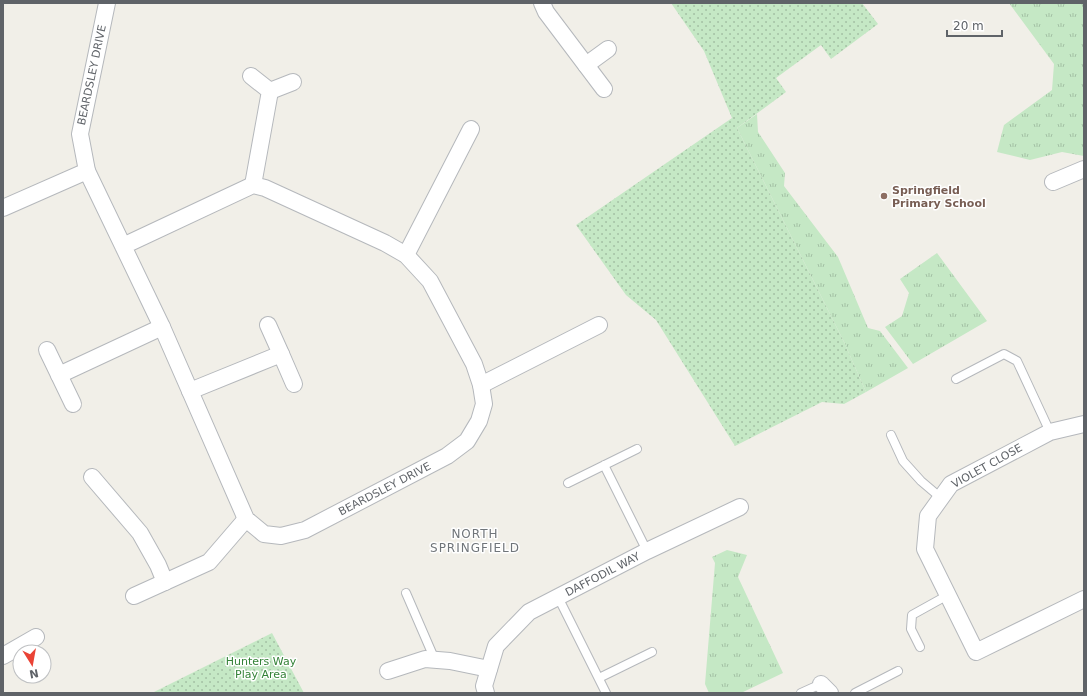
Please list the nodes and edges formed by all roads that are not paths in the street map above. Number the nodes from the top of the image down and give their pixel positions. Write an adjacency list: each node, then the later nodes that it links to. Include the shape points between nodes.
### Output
1 (107, 3): 11 (street, BEARDSLEY DRIVE, via 80,134)
2 (542, 3): 4 (street)
3 (608, 49): 4 (street)
4 (586, 65): 7 (street)
5 (251, 76): 8 (street)
6 (293, 82): 8 (street)
7 (604, 89)
8 (270, 91): 13 (street)
9 (471, 129): 16 (street)
10 (1084, 169): 12 (street)
11 (87, 171): 14 (street); 15 (street, BEARDSLEY DRIVE)
12 (1053, 182)
13 (253, 186): 15 (street); 16 (street, BEARDSLEY DRIVE, via 272,191)
14 (3, 208)
15 (123, 246): 19 (street, BEARDSLEY DRIVE)
16 (406, 255): 25 (street, BEARDSLEY DRIVE, via 430,281 474,364)
17 (268, 325): 21 (street)
18 (599, 325): 25 (street)
19 (162, 327): 22 (street); 26 (street, BEARDSLEY DRIVE)
20 (47, 350): 22 (street)
21 (281, 354): 24 (street); 26 (street)
22 (59, 375): 27 (street)
23 (956, 379): 29 (lane, via 1004,354 1017,361)
24 (294, 384)
25 (482, 385): 37 (street, BEARDSLEY DRIVE, via 484,404 479,421 468,441 447,456 304,530 281,536 264,534)
26 (190, 390): 37 (street, BEARDSLEY DRIVE)
27 (73, 404)
28 (1084, 424): 29 (street, VIOLET CLOSE)
29 (1050, 432): 35 (street, VIOLET CLOSE, via 951,484)
30 (891, 435): 35 (lane, via 903,461 921,481)
31 (637, 449): 32 (lane)
32 (604, 465): 34 (lane); 38 (lane)
33 (92, 477): 39 (street, via 140,533)
34 (568, 483)
35 (942, 498): 41 (street, VIOLET CLOSE, via 928,516 925,549)
36 (740, 507): 38 (street, DAFFODIL WAY)
37 (246, 518): 39 (street, via 209,562)
38 (647, 551): 43 (street, DAFFODIL WAY)
39 (165, 582): 42 (street)
40 (406, 593): 49 (lane)
41 (948, 595): 44 (street, VIOLET CLOSE, via 976,652); 46 (lane, via 912,615 911,629)
42 (134, 596)
43 (558, 597): 50 (street, DAFFODIL WAY, via 530,612 496,646); 53 (lane)
44 (1084, 599)
45 (36, 637): 48 (street)
46 (920, 647)
47 (652, 652): 53 (lane)
48 (3, 656)
49 (435, 660): 50 (street); 51 (street, via 425,659)
50 (489, 669): 55 (street, DAFFODIL WAY, via 484,686)
51 (388, 671)
52 (898, 671): 58 (lane)
53 (599, 678): 56 (lane)
54 (826, 689): 57 (lane)
55 (486, 693)
56 (606, 693)
57 (801, 693)
58 (855, 693)

